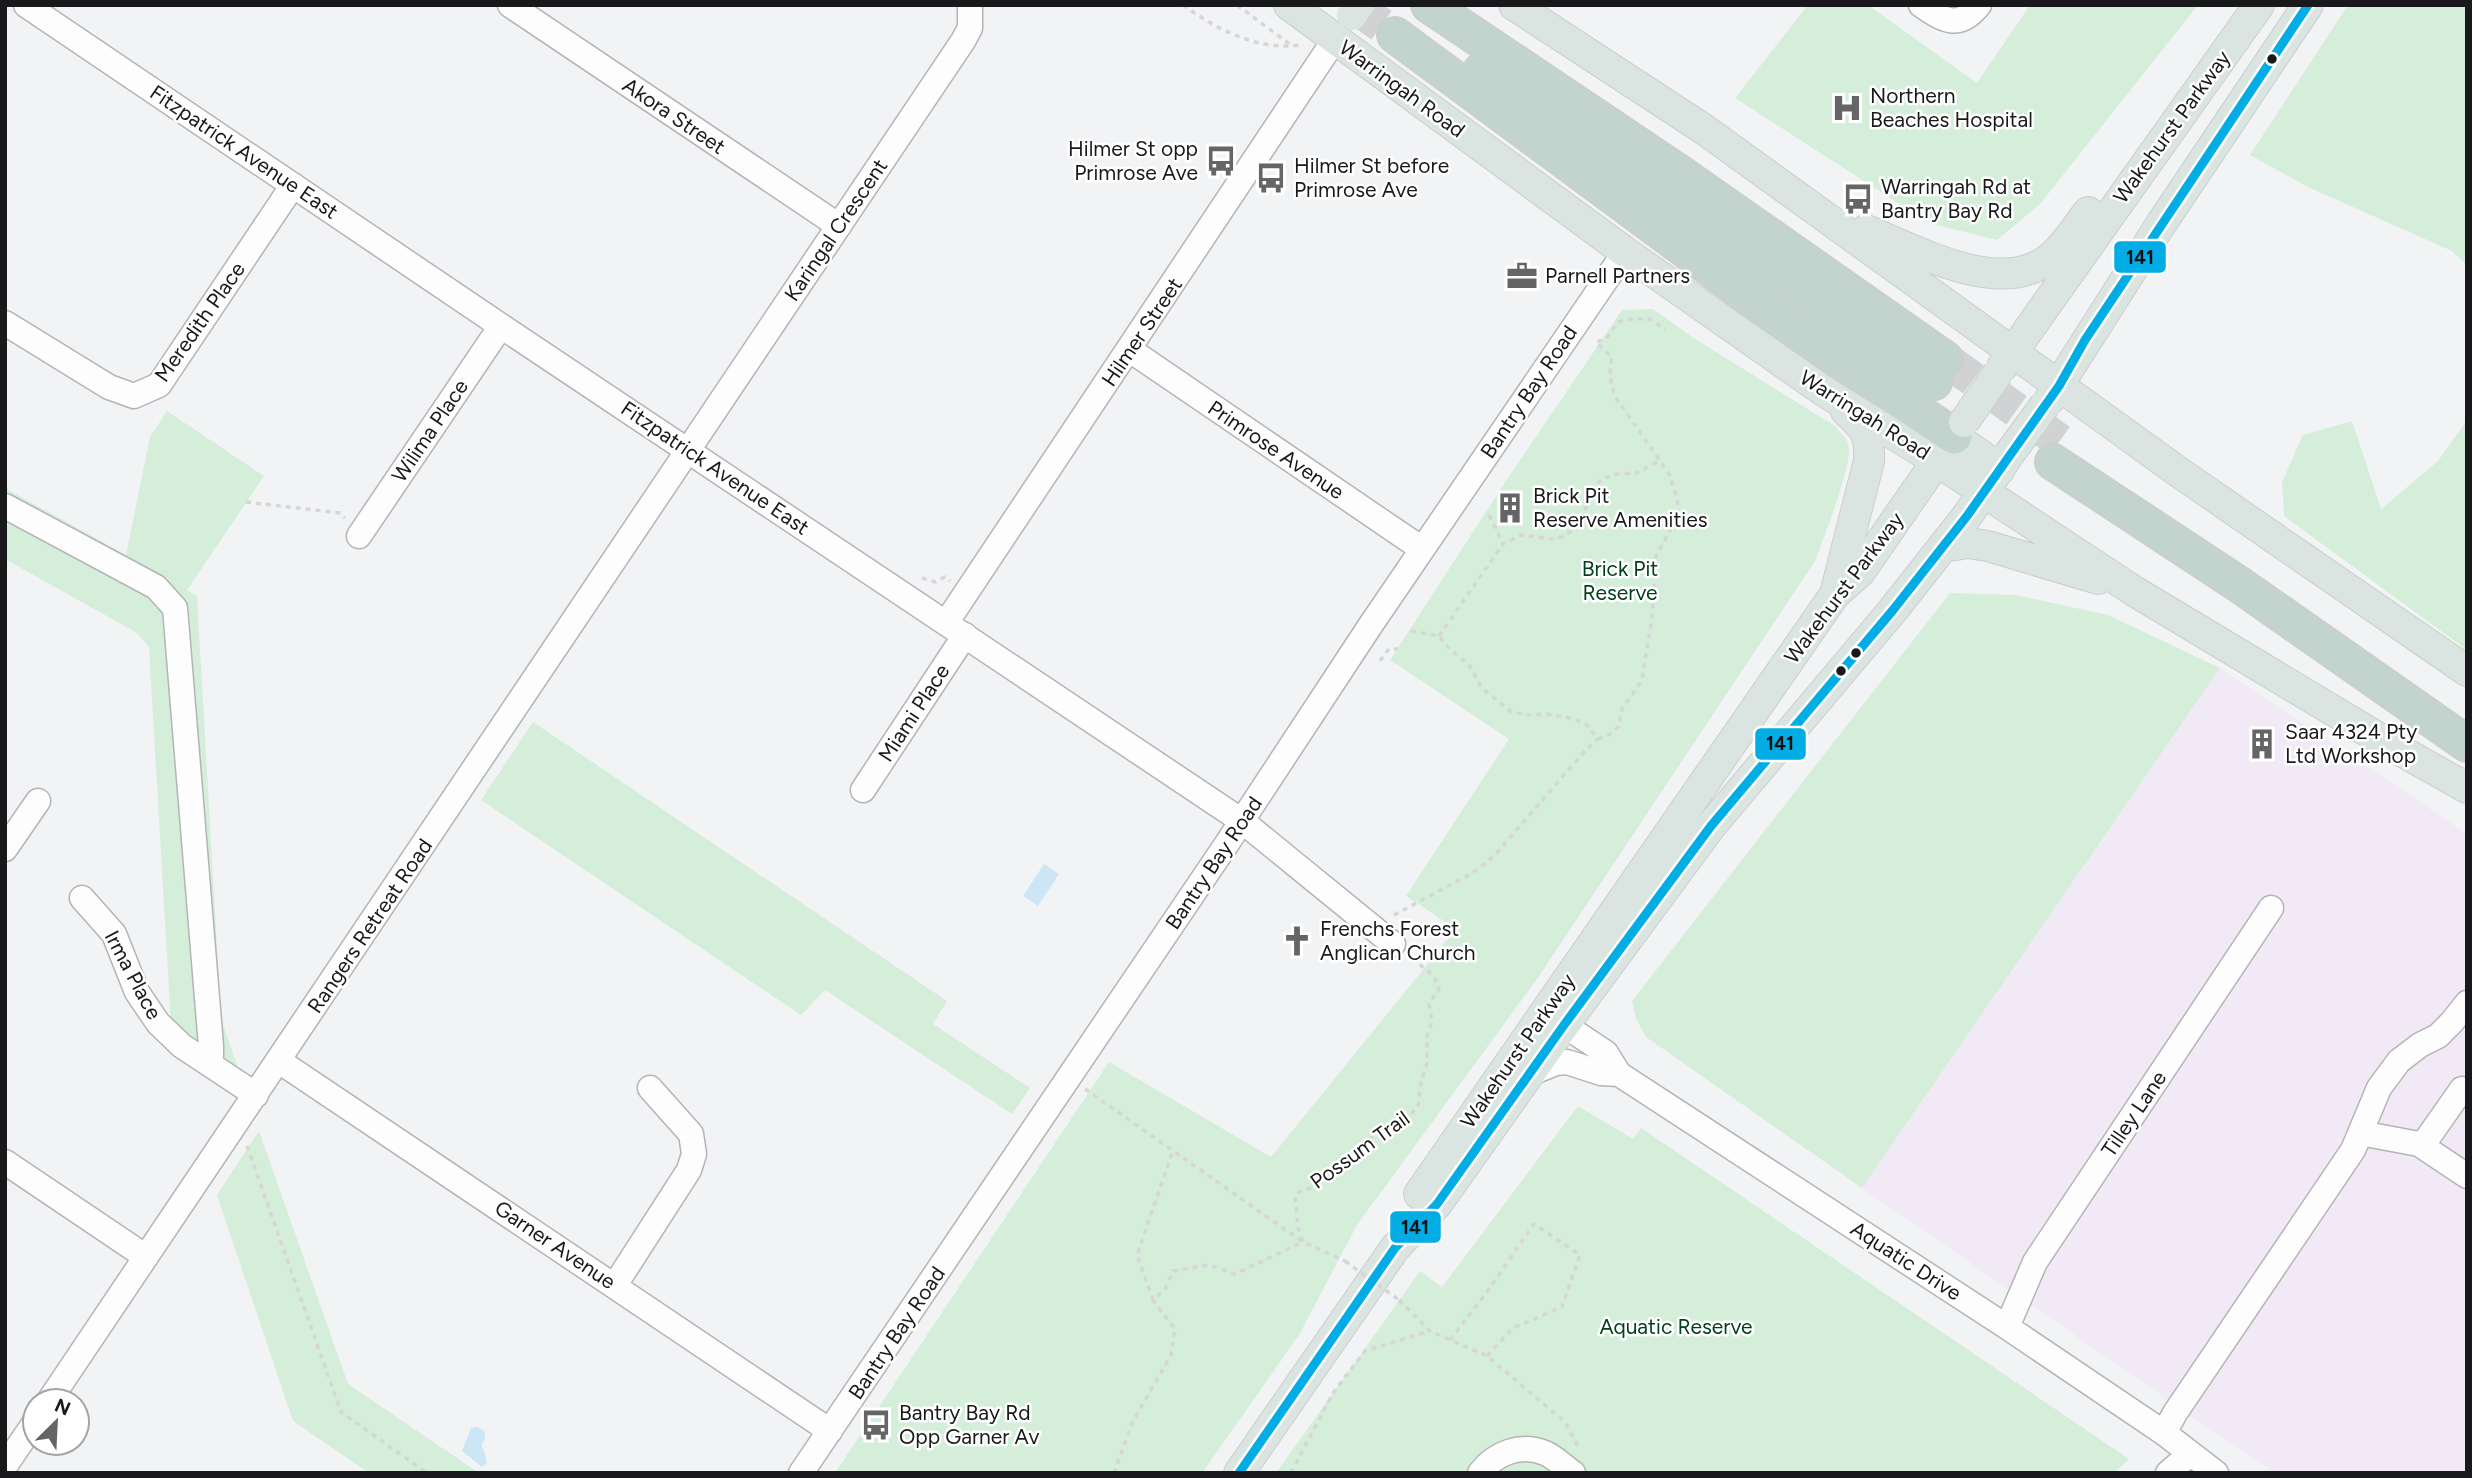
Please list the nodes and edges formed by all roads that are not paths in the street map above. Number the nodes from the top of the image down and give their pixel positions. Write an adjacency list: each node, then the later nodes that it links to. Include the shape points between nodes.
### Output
1 (26, 5): 13 (street, Fitzpatrick Avenue East)
2 (510, 5): 15 (street, Akora Street)
3 (970, 5): 15 (street, Karingal Crescent, via 970,28 963,41)
4 (1289, 5): 11 (main road, Warringah Road)
5 (1514, 5): 14 (main road, via 1705,130)
6 (1921, 5): 7 (street, via 1955,21 1967,18)
7 (1979, 5)
8 (2259, 5): 12 (main road, Wakehurst Parkway)
9 (2308, 5): 23 (main road, Wakehurst Parkway)
10 (1408, 18): 21 (highway); 24 (highway, via 1779,319)
11 (1349, 20): 16 (main road, Warringah Road); 19 (street, Hilmer Street)
12 (2143, 170): 14 (main road, via 2104,191 2044,263 2019,272 1956,266 1867,230); 20 (main road, Wakehurst Parkway)
13 (293, 185): 17 (street, Meredith Place, via 159,385 134,396 109,387); 18 (street, Fitzpatrick Avenue East)
14 (1839, 225): 20 (main road)
15 (839, 226): 25 (street, Karingal Crescent)
16 (1625, 252): 22 (main road, Warringah Road); 30 (street, Bantry Bay Road)
17 (5, 323)
18 (501, 326): 25 (street, Fitzpatrick Avenue East); 28 (street, Wilima Place)
19 (1130, 350): 30 (street, Primrose Avenue); 33 (street, Hilmer Street)
20 (2006, 362): 23 (main road); 24 (main road, Wakehurst Parkway, bridge)
21 (1940, 370)
22 (1825, 392): 24 (main road, Warringah Road); 32 (main road, via 1862,425 1870,443 1865,481)
23 (2052, 395): 26 (main road, Wakehurst Parkway, bridge); 34 (main road, via 2254,525)
24 (1952, 439): 26 (main road, Warringah Road); 32 (main road, Wakehurst Parkway, via 1860,572)
25 (689, 450): 33 (street, Fitzpatrick Avenue East); 47 (street, Rangers Retreat Road)
26 (1998, 471): 29 (main road, Wakehurst Parkway); 31 (main road, Warringah Road)
27 (5, 506): 48 (street, via 156,587 175,608)
28 (359, 536)
29 (1943, 547): 31 (main road, via 1988,546); 46 (main road, Wakehurst Parkway)
30 (1422, 549): 40 (street, Bantry Bay Road)
31 (2134, 591): 37 (main road, Warringah Road)
32 (1835, 594): 46 (main road, Wakehurst Parkway)
33 (956, 629): 38 (street, Miami Place); 40 (street, Fitzpatrick Avenue East)
34 (2467, 671)
35 (2467, 715): 36 (highway, via 2059,453)
36 (2467, 744)
37 (2467, 788)
38 (863, 790)
39 (38, 801): 41 (street)
40 (1242, 821): 44 (street, Fitzpatrick Avenue East); 63 (street, Bantry Bay Road)
41 (5, 849)
42 (82, 898): 48 (street, Irma Place, via 114,934 137,992 158,1023 182,1046)
43 (2271, 908): 61 (street, Tilley Lane, via 2035,1262)
44 (1384, 936)
45 (2467, 1003): 54 (street, via 2438,1036 2399,1061 2379,1088)
46 (1554, 1019): 49 (main road, Wakehurst Parkway); 50 (street, Aquatic Drive, via 1606,1053); 58 (main road, Wakehurst Parkway, via 1420,1192)
47 (279, 1061): 53 (street, Rangers Retreat Road); 60 (street, Garner Avenue)
48 (211, 1063): 53 (street, Irma Place)
49 (1529, 1074): 50 (street, Aquatic Drive, via 1567,1062); 58 (main road, Wakehurst Parkway, via 1437,1204)
50 (1619, 1074): 61 (street, Aquatic Drive)
51 (650, 1088): 60 (street, via 691,1134 694,1154 689,1170)
52 (2462, 1089): 55 (street)
53 (256, 1095): 59 (street, Rangers Retreat Road)
54 (2360, 1133): 55 (street); 64 (street)
55 (2422, 1146): 57 (street)
56 (5, 1162): 59 (street)
57 (2467, 1176)
58 (1395, 1248): 71 (main road, Wakehurst Parkway)
59 (146, 1257): 62 (street, Rangers Retreat Road)
60 (615, 1285): 63 (street, Garner Avenue)
61 (2007, 1327): 64 (street, Aquatic Drive)
62 (58, 1387)
63 (830, 1430): 70 (street, Bantry Bay Road)
64 (2164, 1433): 66 (street, Aquatic Drive)
65 (21, 1443): 68 (street)
66 (2190, 1454): 69 (street, Aquatic Drive); 73 (street)
67 (1578, 1464): 72 (street, via 1518,1449 1496,1456)
68 (5, 1466)
69 (2213, 1472)
70 (802, 1473)
71 (1239, 1473)
72 (1480, 1473)
73 (2168, 1473)

